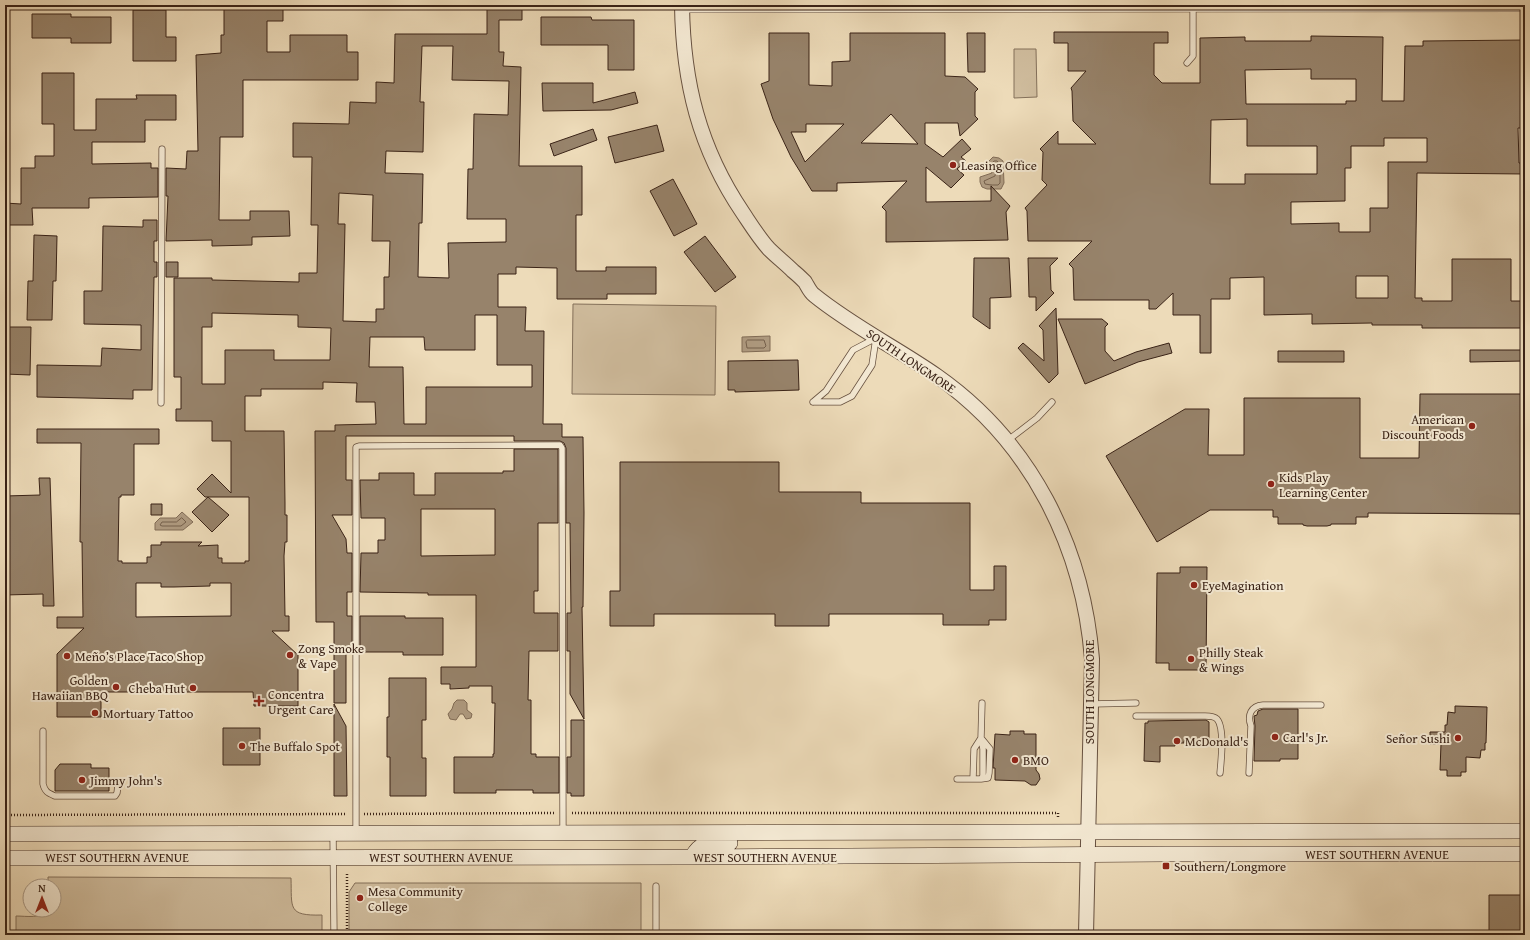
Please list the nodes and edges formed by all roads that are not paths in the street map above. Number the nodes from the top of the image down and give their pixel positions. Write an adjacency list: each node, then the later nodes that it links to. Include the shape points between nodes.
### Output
1 (1332, 5): 4 (street); 5 (street)
2 (682, 6): 3 (street); 9 (street, SOUTH LONGMORE, via 683,46 692,97 706,143 728,190 768,248 805,282 812,293)
3 (1130, 6): 4 (street)
4 (1193, 6): 7 (lane, via 1193,56)
5 (1354, 6): 6 (street)
6 (1525, 6)
7 (1187, 63)
8 (162, 149): 11 (lane)
9 (876, 337): 9 (lane, via 853,350 826,391 814,402 840,402 852,396 872,365); 12 (street, SOUTH LONGMORE, via 958,392)
10 (1052, 402): 12 (lane, via 1037,418)
11 (161, 403)
12 (1007, 441): 15 (street, SOUTH LONGMORE, via 1045,496 1073,561 1090,639)
13 (982, 703): 19 (lane)
14 (1136, 703): 15 (lane)
15 (1090, 704): 28 (street, SOUTH LONGMORE)
16 (1321, 705): 21 (lane, via 1263,705 1253,709 1249,718)
17 (1136, 716): 20 (lane, via 1205,716 1217,719 1222,736)
18 (43, 731): 24 (lane, via 43,784 48,794 115,796)
19 (981, 738): 23 (lane, via 974,749); 23 (lane, via 983,776 981,779)
20 (1220, 774)
21 (1249, 774)
22 (957, 779): 23 (lane)
23 (974, 779)
24 (118, 785)
25 (1525, 830): 28 (main road, WEST SOUTHERN AVENUE)
26 (563, 832): 27 (main road, WEST SOUTHERN AVENUE); 30 (main road, WEST SOUTHERN AVENUE); 30 (lane, via 560,445 357,446 355,449)
27 (844, 832): 28 (main road, WEST SOUTHERN AVENUE); 35 (main road, via 827,842 703,844)
28 (1088, 832): 32 (street, SOUTH LONGMORE)
29 (333, 833): 30 (main road, WEST SOUTHERN AVENUE); 31 (main road, WEST SOUTHERN AVENUE); 34 (lane)
30 (356, 833)
31 (5, 834)
32 (1088, 854): 33 (main road, WEST SOUTHERN AVENUE); 35 (main road, WEST SOUTHERN AVENUE); 41 (street, SOUTH LONGMORE)
33 (1525, 854)
34 (333, 857): 35 (main road, WEST SOUTHERN AVENUE); 36 (main road, WEST SOUTHERN AVENUE); 39 (lane)
35 (692, 857)
36 (5, 858): 38 (lane)
37 (656, 886): 40 (lane)
38 (5, 935)
39 (334, 935)
40 (656, 935)
41 (1086, 935)

